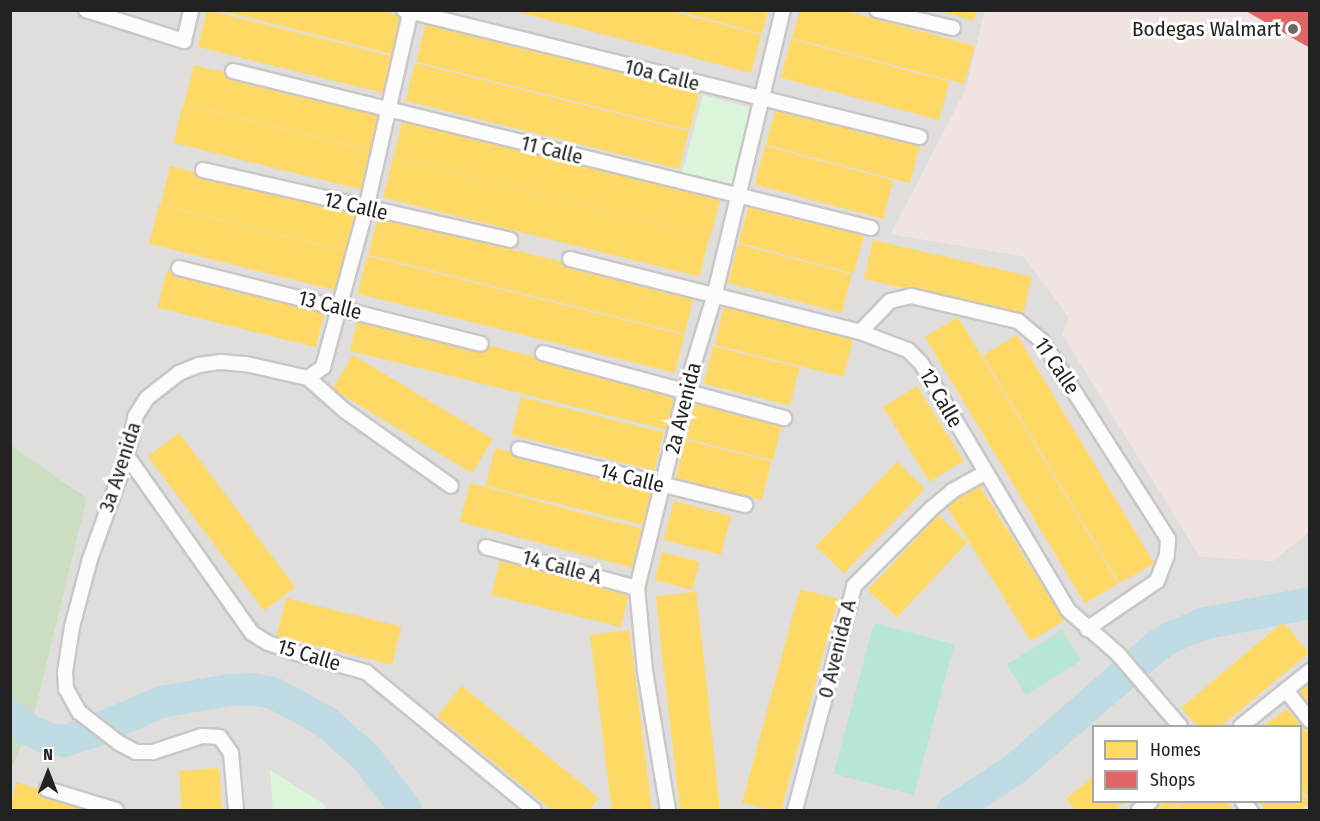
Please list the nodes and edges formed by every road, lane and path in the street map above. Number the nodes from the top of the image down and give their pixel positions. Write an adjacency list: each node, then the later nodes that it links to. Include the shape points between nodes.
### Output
1 (86, 10): 2 (street, via 184,41)
2 (191, 10)
3 (783, 10): 8 (street, 2a Avenida)
4 (877, 10): 6 (street)
5 (409, 11): 8 (street, 10a Calle); 9 (street)
6 (953, 28)
7 (232, 71): 9 (street, 11 Calle)
8 (760, 99): 10 (street, 10a Calle); 12 (street, 2a Avenida)
9 (388, 110): 12 (street, 11 Calle); 13 (street)
10 (920, 137)
11 (203, 170): 13 (street, 12 Calle)
12 (739, 196): 14 (street, 11 Calle); 18 (street, 2a Avenida)
13 (366, 209): 15 (street, 12 Calle); 19 (street)
14 (871, 228)
15 (510, 240)
16 (570, 259): 18 (street, 12 Calle)
17 (178, 268): 19 (street, 13 Calle)
18 (714, 297): 20 (street, 12 Calle); 24 (street, 2a Avenida)
19 (340, 307): 21 (street, 13 Calle); 23 (street, via 323,367)
20 (860, 332): 28 (street, 12 Calle, via 897,344 916,358); 34 (street, 11 Calle, via 890,301 903,296 1005,317 1025,325 1042,341 1166,533 1169,545 1157,581)
21 (481, 344)
22 (543, 353): 24 (street)
23 (308, 378): 27 (street, 3a Avenida, via 221,362 179,373 147,398 135,417); 29 (street, via 344,410)
24 (685, 392): 25 (street); 30 (street, 2a Avenida)
25 (784, 418)
26 (519, 449): 30 (street, 14 Calle)
27 (127, 456): 42 (street, 3a Avenida, via 90,559 72,627 66,689 90,721 136,752 153,752 202,736 220,737 231,753); 43 (street, 15 Calle, via 252,633 297,653 366,672)
28 (984, 473): 34 (street, 12 Calle, via 1068,610); 45 (street, 0 Avenida A, via 932,508 854,586)
29 (451, 486)
30 (663, 486): 31 (street, 14 Calle); 33 (street, 2a Avenida)
31 (745, 506)
32 (486, 547): 33 (street, 14 Calle A)
33 (637, 588): 44 (street, 2a Avenida, via 645,671)
34 (1087, 628): 38 (street, 12 Calle, via 1118,654)
35 (1310, 671): 36 (street)
36 (1286, 690): 37 (street); 39 (street)
37 (1310, 721)
38 (1179, 725)
39 (1242, 725)
40 (47, 789): 41 (street)
41 (116, 810)
42 (236, 810)
43 (534, 810)
44 (668, 810)
45 (795, 810)

